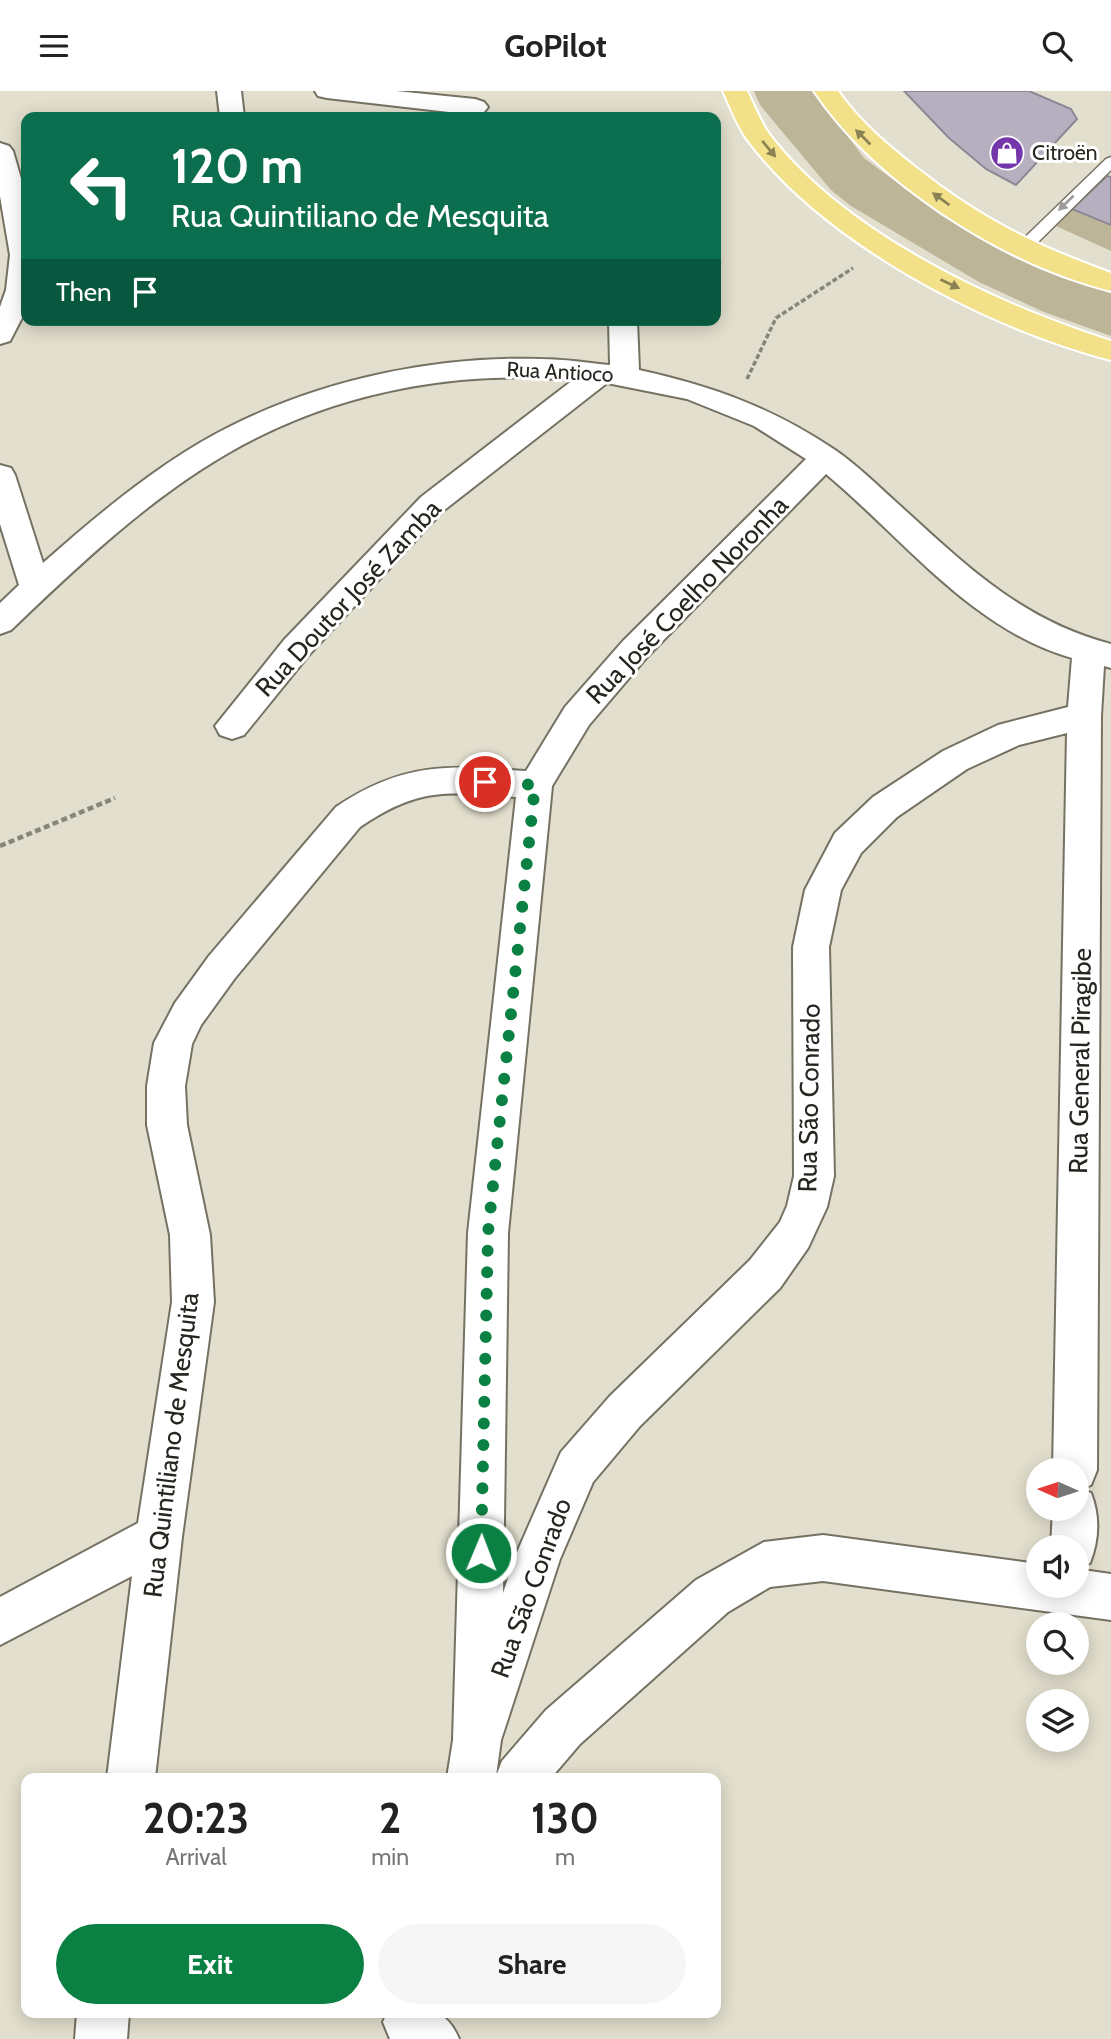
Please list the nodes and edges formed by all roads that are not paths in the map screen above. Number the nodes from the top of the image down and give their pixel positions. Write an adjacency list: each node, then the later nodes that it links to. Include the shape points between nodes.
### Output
1 (229, 91): 6 (street)
2 (327, 91): 5 (street)
3 (735, 91): 15 (main road, one-way to 15, via 765,147 818,202 877,243 1026,320)
4 (826, 91): 10 (main road, one-way to 4, via 941,200 870,145 841,115)
5 (474, 105)
6 (231, 112)
7 (0, 151): 9 (street)
8 (1111, 162): 10 (lane, one-way to 10)
9 (21, 229)
10 (1023, 248): 11 (main road)
11 (1111, 283)
12 (21, 293): 14 (street)
13 (622, 326): 16 (street)
14 (0, 335)
15 (1111, 351)
16 (613, 374): 17 (street, Rua Antioco, via 674,386 724,403 776,426); 19 (street, Rua Antioco, via 470,369 412,375 331,397 248,430 195,462); 23 (street, Rua Doutor José Zamba, via 432,504 296,648)
17 (825, 458): 21 (street, Rua Antioco, via 958,578 1004,611 1044,634); 24 (street, Rua José Coelho Noronha, via 635,649 577,716)
18 (0, 475): 19 (street)
19 (35, 587): 20 (street, Rua Antioco)
20 (0, 622)
21 (1100, 654): 22 (street, Rua General Piragibe)
22 (1084, 716): 25 (street, Rua General Piragibe); 29 (street, Rua São Conrado, via 1010,734 955,760 885,807 848,843 823,890 811,947 814,1176 807,1207 794,1235 765,1274 625,1411 577,1467 538,1557)
23 (232, 726)
24 (535, 785): 26 (street, Rua Quintiliano de Mesquita, via 426,780 371,799 348,817 222,967 173,1043 166,1086 167,1125 190,1235 193,1301); 29 (street, via 488,1233)
25 (1075, 1458)
26 (159, 1537): 28 (street); 30 (street, Rua Quintiliano de Mesquita)
27 (1026, 1575): 31 (street, via 823,1559 764,1565 712,1595 564,1727)
28 (0, 1622)
29 (474, 1759)
30 (132, 1773)
31 (523, 1773)

